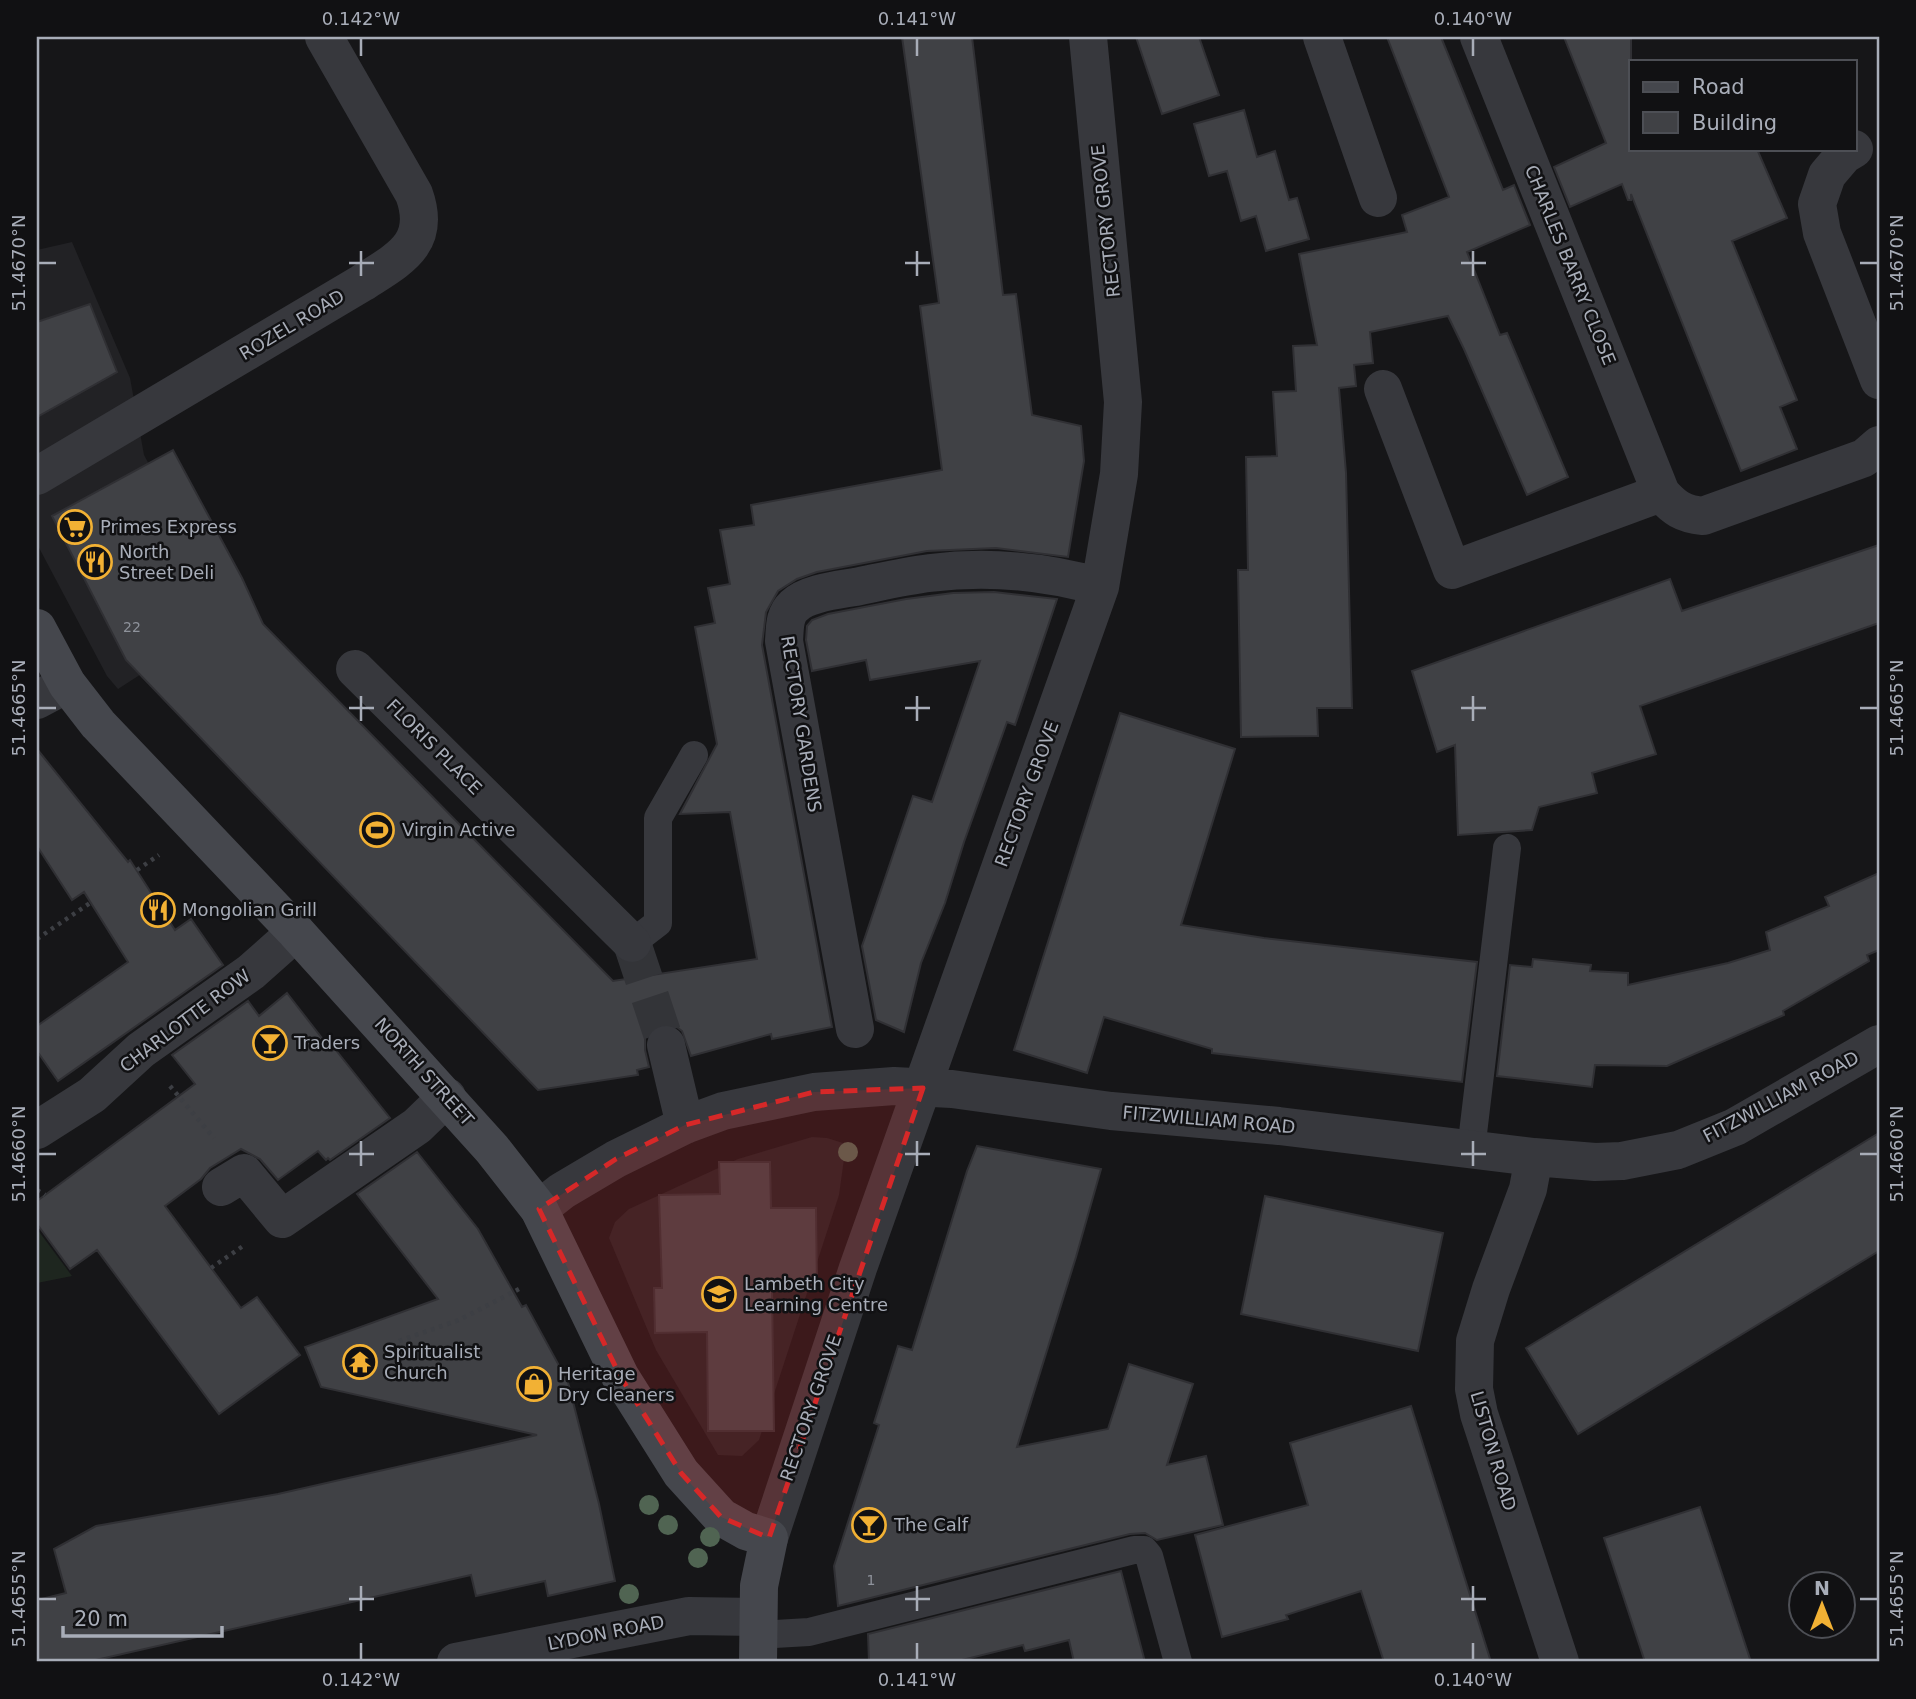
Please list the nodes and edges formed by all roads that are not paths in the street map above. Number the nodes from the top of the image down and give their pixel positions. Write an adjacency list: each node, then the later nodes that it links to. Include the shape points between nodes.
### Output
1 (324, 37): 12 (street, ROZEL ROAD, via 414,194 420,211 419,233 402,257 362,283)
2 (1088, 37): 14 (street, RECTORY GROVE, via 1123,402 1115,510)
3 (1322, 37): 8 (street)
4 (1479, 37): 13 (street, CHARLES BARRY CLOSE)
5 (1879, 137): 6 (street)
6 (1856, 147)
7 (1851, 150): 9 (street, via 1827,175 1817,204 1822,233)
8 (1378, 198)
9 (1879, 380)
10 (1383, 389): 13 (street, via 1452,570)
11 (1879, 445): 13 (street, via 1864,458 1703,516 1686,514)
12 (37, 476)
13 (1661, 493)
14 (1100, 587): 22 (street, RECTORY GARDENS, via 1036,573 929,573 819,594 795,604 786,618 784,641); 25 (street, RECTORY GROVE)
15 (37, 628): 17 (main road, NORTH STREET)
16 (355, 669): 21 (street, FLORIS PLACE)
17 (52, 692): 20 (main road, NORTH STREET, via 98,724)
18 (694, 755): 21 (lane, via 658,818 658,923)
19 (1507, 848): 29 (lane)
20 (296, 932): 26 (main road, NORTH STREET); 28 (street, CHARLOTTE ROW, via 251,972 141,1050 92,1095)
21 (632, 943)
22 (855, 1029)
23 (1879, 1044): 30 (street, FITZWILLIAM ROAD, via 1735,1127 1678,1150 1622,1161)
24 (666, 1045): 27 (street)
25 (923, 1088): 27 (street, FITZWILLIAM ROAD, via 814,1092 723,1111); 29 (street, FITZWILLIAM ROAD); 33 (street, RECTORY GROVE)
26 (447, 1097): 31 (street, via 417,1126 282,1219); 32 (main road, NORTH STREET)
27 (685, 1125): 32 (street, FITZWILLIAM ROAD, via 616,1159)
28 (37, 1130)
29 (1471, 1150): 30 (street, FITZWILLIAM ROAD)
30 (1534, 1157): 37 (street, LISTON ROAD, via 1528,1189 1475,1340 1474,1389)
31 (232, 1180)
32 (539, 1209): 33 (main road, NORTH STREET, via 620,1376 681,1473 721,1517 746,1531)
33 (771, 1531): 34 (main road, via 759,1586)
34 (758, 1638): 35 (street, LYDON ROAD, via 689,1616); 36 (lane, via 809,1632 1144,1550)
35 (456, 1662)
36 (1178, 1662)
37 (1560, 1662)

